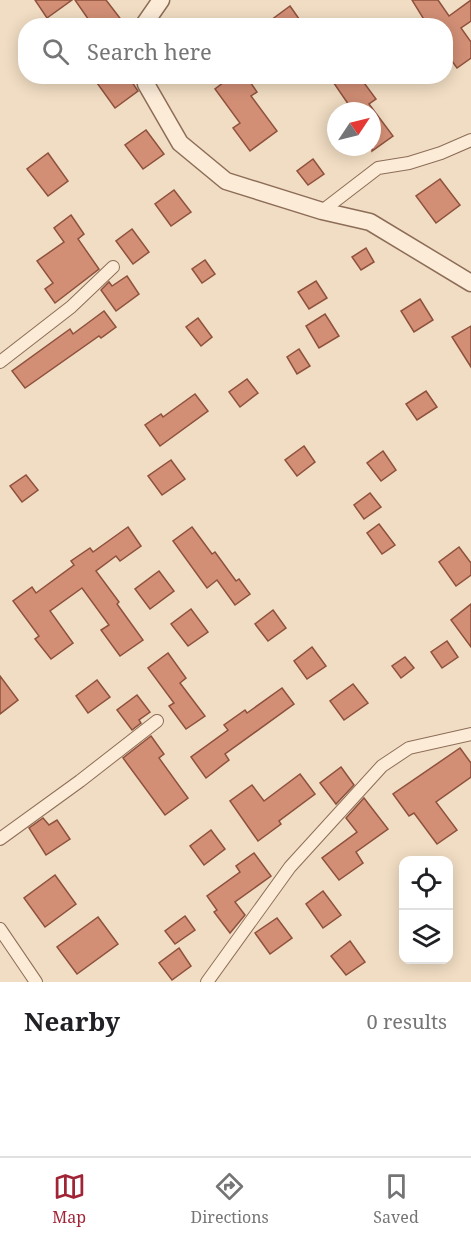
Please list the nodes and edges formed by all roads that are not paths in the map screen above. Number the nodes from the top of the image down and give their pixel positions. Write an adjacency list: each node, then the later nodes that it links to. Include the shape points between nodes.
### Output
1 (161, 0): 2 (street)
2 (149, 18)
3 (146, 84): 5 (street, via 180,143 226,181)
4 (471, 140): 5 (street, via 409,164 378,168)
5 (322, 211): 7 (street, via 370,222)
6 (113, 267): 8 (street, via 71,307)
7 (471, 283)
8 (0, 362)
9 (157, 721): 11 (street)
10 (471, 734): 14 (street, via 409,748 382,766 290,867)
11 (0, 839)
12 (0, 930): 13 (street)
13 (36, 982)
14 (207, 982)

